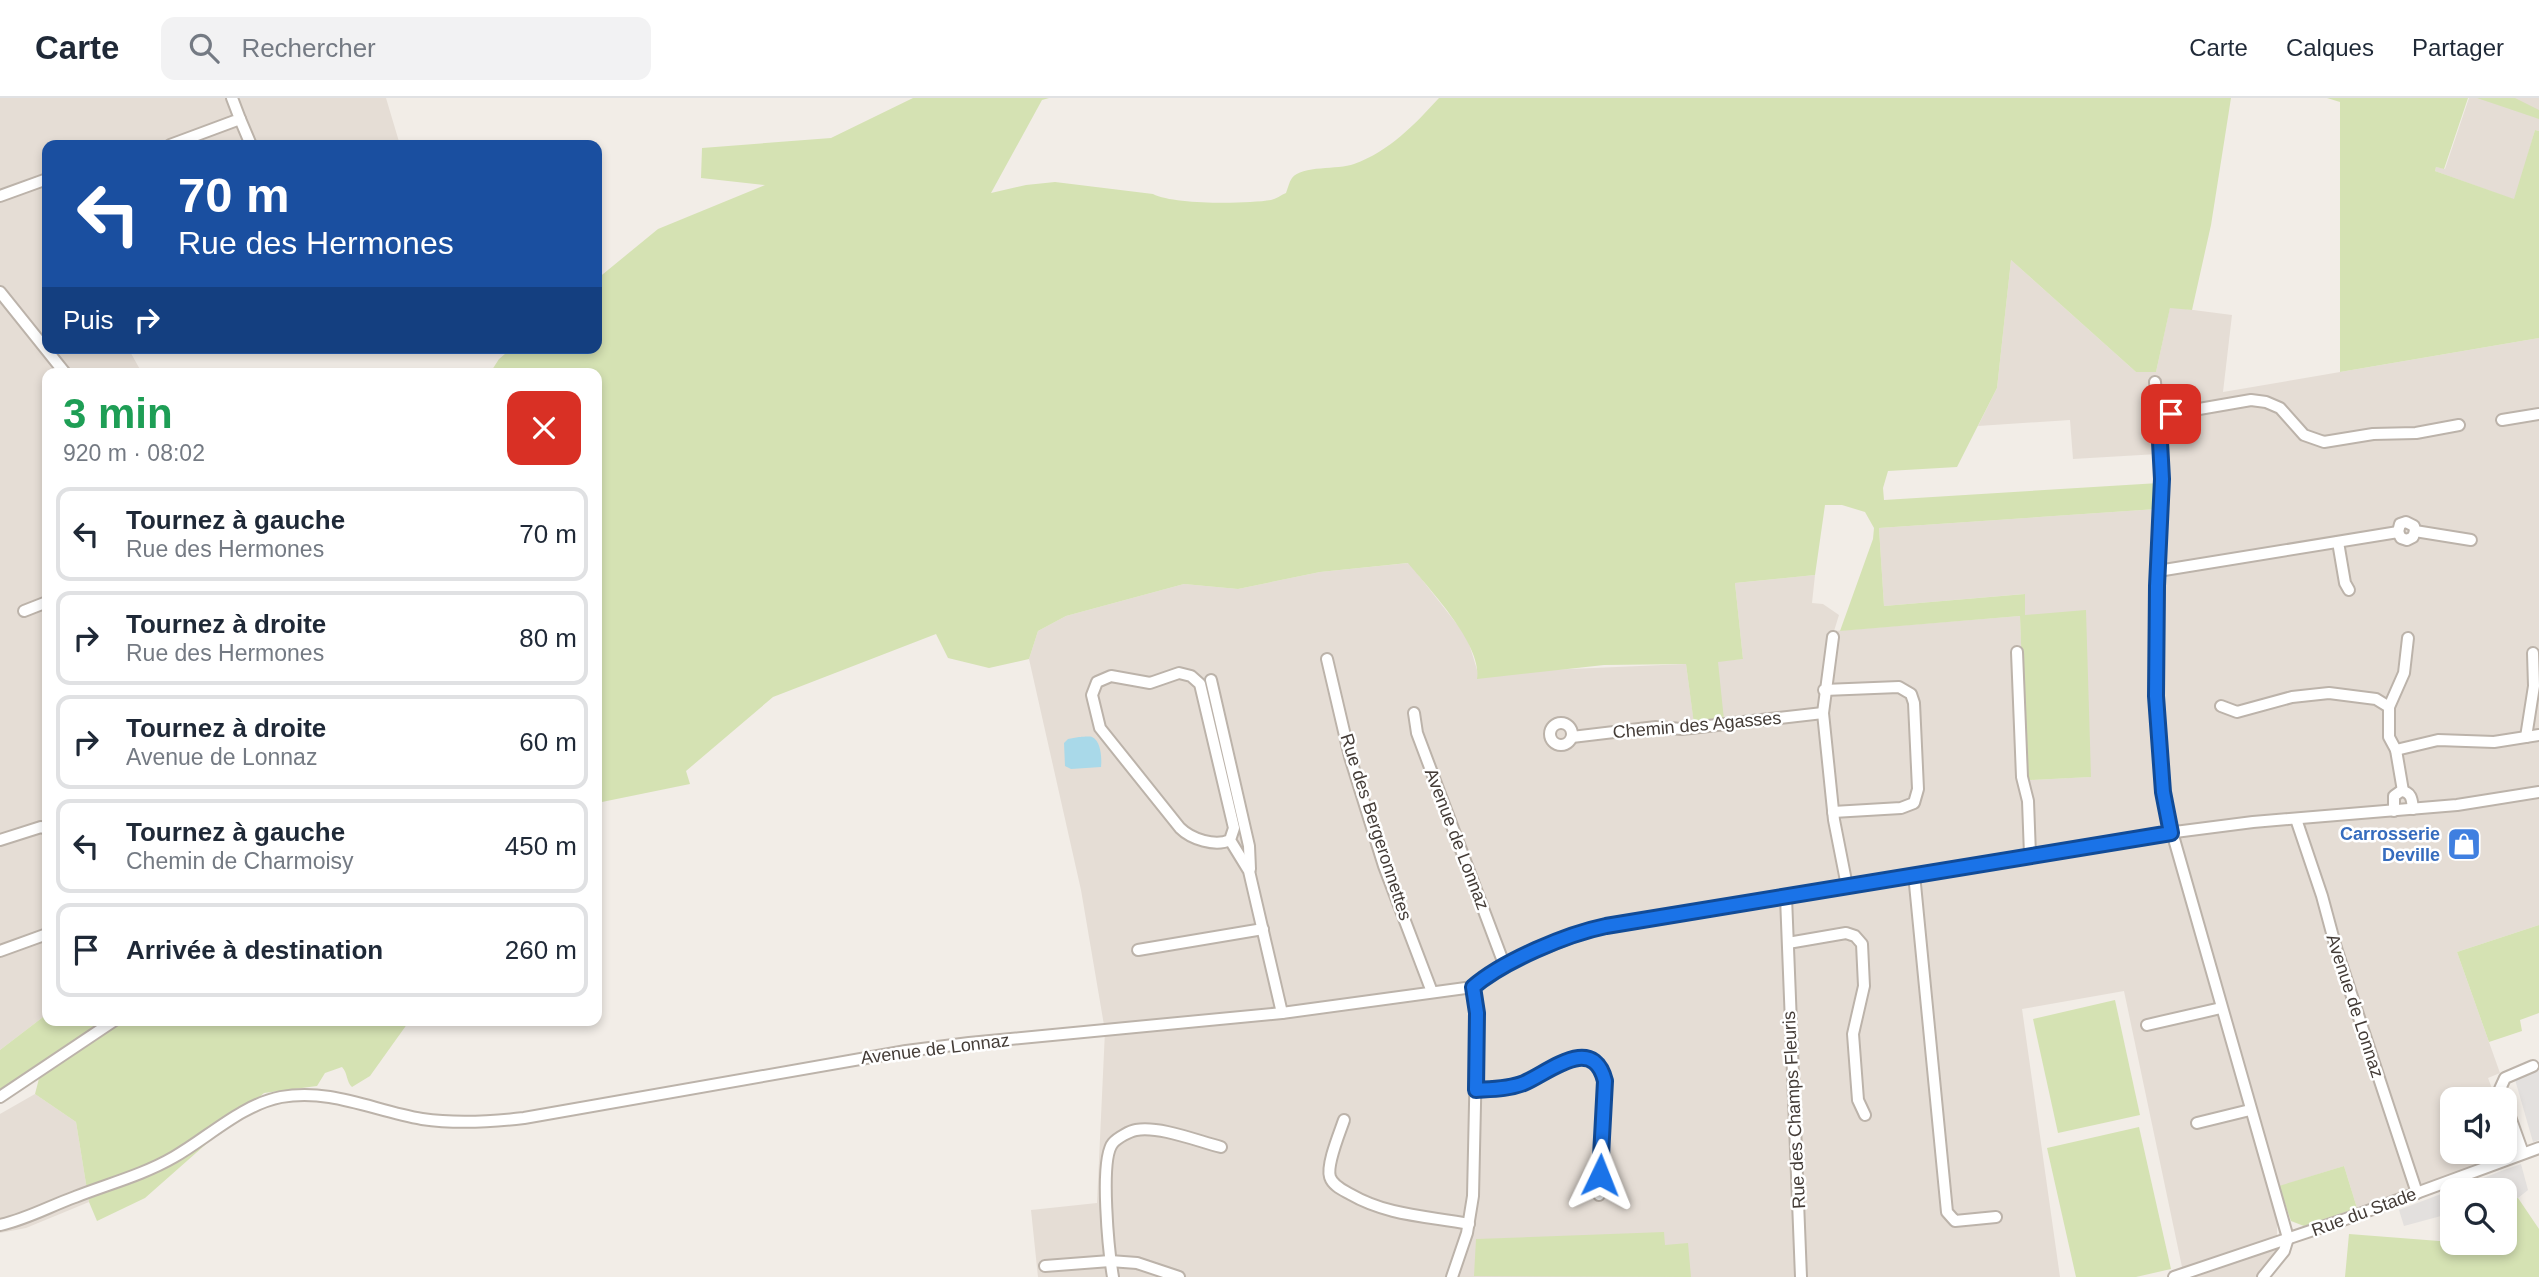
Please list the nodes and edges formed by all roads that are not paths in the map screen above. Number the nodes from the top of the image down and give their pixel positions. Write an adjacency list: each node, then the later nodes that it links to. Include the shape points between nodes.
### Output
1 (232, 98): 2 (street)
2 (240, 119): 3 (street); 4 (street)
3 (183, 140)
4 (249, 140)
5 (42, 181): 6 (street)
6 (0, 196)
7 (0, 292): 8 (street)
8 (42, 344)
9 (50, 354): 10 (street)
10 (61, 368)
11 (2155, 382): 14 (street)
12 (2539, 414): 13 (street)
13 (2502, 421)
14 (2159, 423): 15 (street, via 2176,413 2251,400 2280,408 2304,435 2324,442); 18 (street)
15 (2459, 425)
16 (2471, 540): 17 (street, via 2415,531 2407,540 2398,532)
17 (2338, 542): 18 (street); 19 (street)
18 (2158, 571): 44 (street, via 2157,718)
19 (2349, 590)
20 (42, 604): 21 (street)
21 (24, 611)
22 (1833, 637): 28 (street)
23 (2408, 638): 30 (street, via 2404,673)
24 (2017, 652): 47 (street)
25 (2533, 653): 35 (street, via 2535,686)
26 (1327, 659): 59 (street, Rue des Bergeronnettes, via 1350,757 1384,866)
27 (1211, 680): 48 (street, via 1249,846)
28 (1824, 690): 32 (street); 41 (street, via 1899,687 1908,691 1914,703 1918,789 1914,803 1901,808)
29 (2221, 706): 30 (street, via 2237,712 2292,696 2329,693 2376,699)
30 (2389, 707): 36 (street, via 2389,737)
31 (1414, 713): 57 (street, Avenue de Lonnaz, via 1417,733)
32 (1823, 713): 34 (street, Chemin des Agasses); 41 (street)
33 (2539, 735): 35 (street)
34 (1572, 737)
35 (2526, 737): 36 (street, via 2494,742 2438,740)
36 (2396, 750): 37 (street)
37 (2403, 791): 39 (street, via 2412,796); 40 (street, via 2394,796)
38 (2539, 792): 39 (street, Avenue de Lonnaz)
39 (2413, 809): 40 (street, Avenue de Lonnaz)
40 (2394, 811): 42 (street, Avenue de Lonnaz)
41 (1833, 812): 50 (street)
42 (2296, 819): 44 (street, Avenue de Lonnaz); 76 (street, Avenue de Lonnaz)
43 (42, 827): 45 (street)
44 (2171, 833): 47 (street, Avenue de Lonnaz); 60 (street)
45 (0, 840)
46 (1230, 840): 46 (street, via 1234,828 1196,679 1180,673 1150,683 1111,676 1097,681 1091,695 1100,728 1180,828 1196,838); 48 (street)
47 (2030, 855): 49 (street, Avenue de Lonnaz)
48 (1249, 871): 52 (street)
49 (1914, 874): 50 (street, Avenue de Lonnaz); 78 (street, via 1947,1212 1955,1221)
50 (1847, 886): 51 (street, Avenue de Lonnaz)
51 (1786, 897): 54 (street, Rue des Champs Fleuris); 57 (street, Avenue de Lonnaz, via 1600,927)
52 (1263, 929): 55 (street); 61 (street)
53 (42, 936): 56 (street)
54 (1788, 943): 69 (street, via 1846,933 1862,944 1864,986 1853,1034 1858,1100); 88 (street, Rue des Champs Fleuris)
55 (1138, 950)
56 (0, 951)
57 (1504, 964): 58 (street, Avenue de Lonnaz)
58 (1473, 987): 59 (street, Avenue de Lonnaz); 66 (street)
59 (1432, 992): 61 (street, Avenue de Lonnaz)
60 (2221, 1008): 62 (street); 68 (street)
61 (1282, 1013): 80 (street, Avenue de Lonnaz, via 919,1049 503,1120 432,1120 339,1097 289,1096 248,1110 144,1172)
62 (2147, 1025)
63 (106, 1026): 67 (street)
64 (2533, 1066): 65 (street, via 2505,1078)
65 (2501, 1087)
66 (1476, 1090): 77 (street, via 1519,1085 1575,1058 1597,1065 1605,1081); 79 (street)
67 (0, 1097)
68 (2250, 1110): 71 (street); 81 (street)
69 (1865, 1115)
70 (1344, 1120): 79 (street, via 1330,1166 1330,1177 1337,1186 1398,1214)
71 (2197, 1123)
72 (2517, 1136): 75 (street)
73 (1221, 1147): 82 (street, via 1152,1129 1133,1130 1112,1143 1105,1203)
74 (2539, 1148): 75 (street, Rue du Stade)
75 (2523, 1153): 76 (street, Rue du Stade)
76 (2417, 1193): 81 (street, Rue du Stade)
77 (1599, 1195)
78 (1996, 1217)
79 (1469, 1224): 84 (street)
80 (0, 1225)
81 (2287, 1238): 89 (street); 90 (street, Rue du Stade, via 2284,1251)
82 (1110, 1261): 83 (street); 85 (street); 86 (street, via 1137,1263)
83 (1045, 1266)
84 (1454, 1272): 87 (street)
85 (1113, 1277)
86 (1179, 1277)
87 (1466, 1277)
88 (1801, 1277)
89 (2174, 1277)
90 (2263, 1277)

